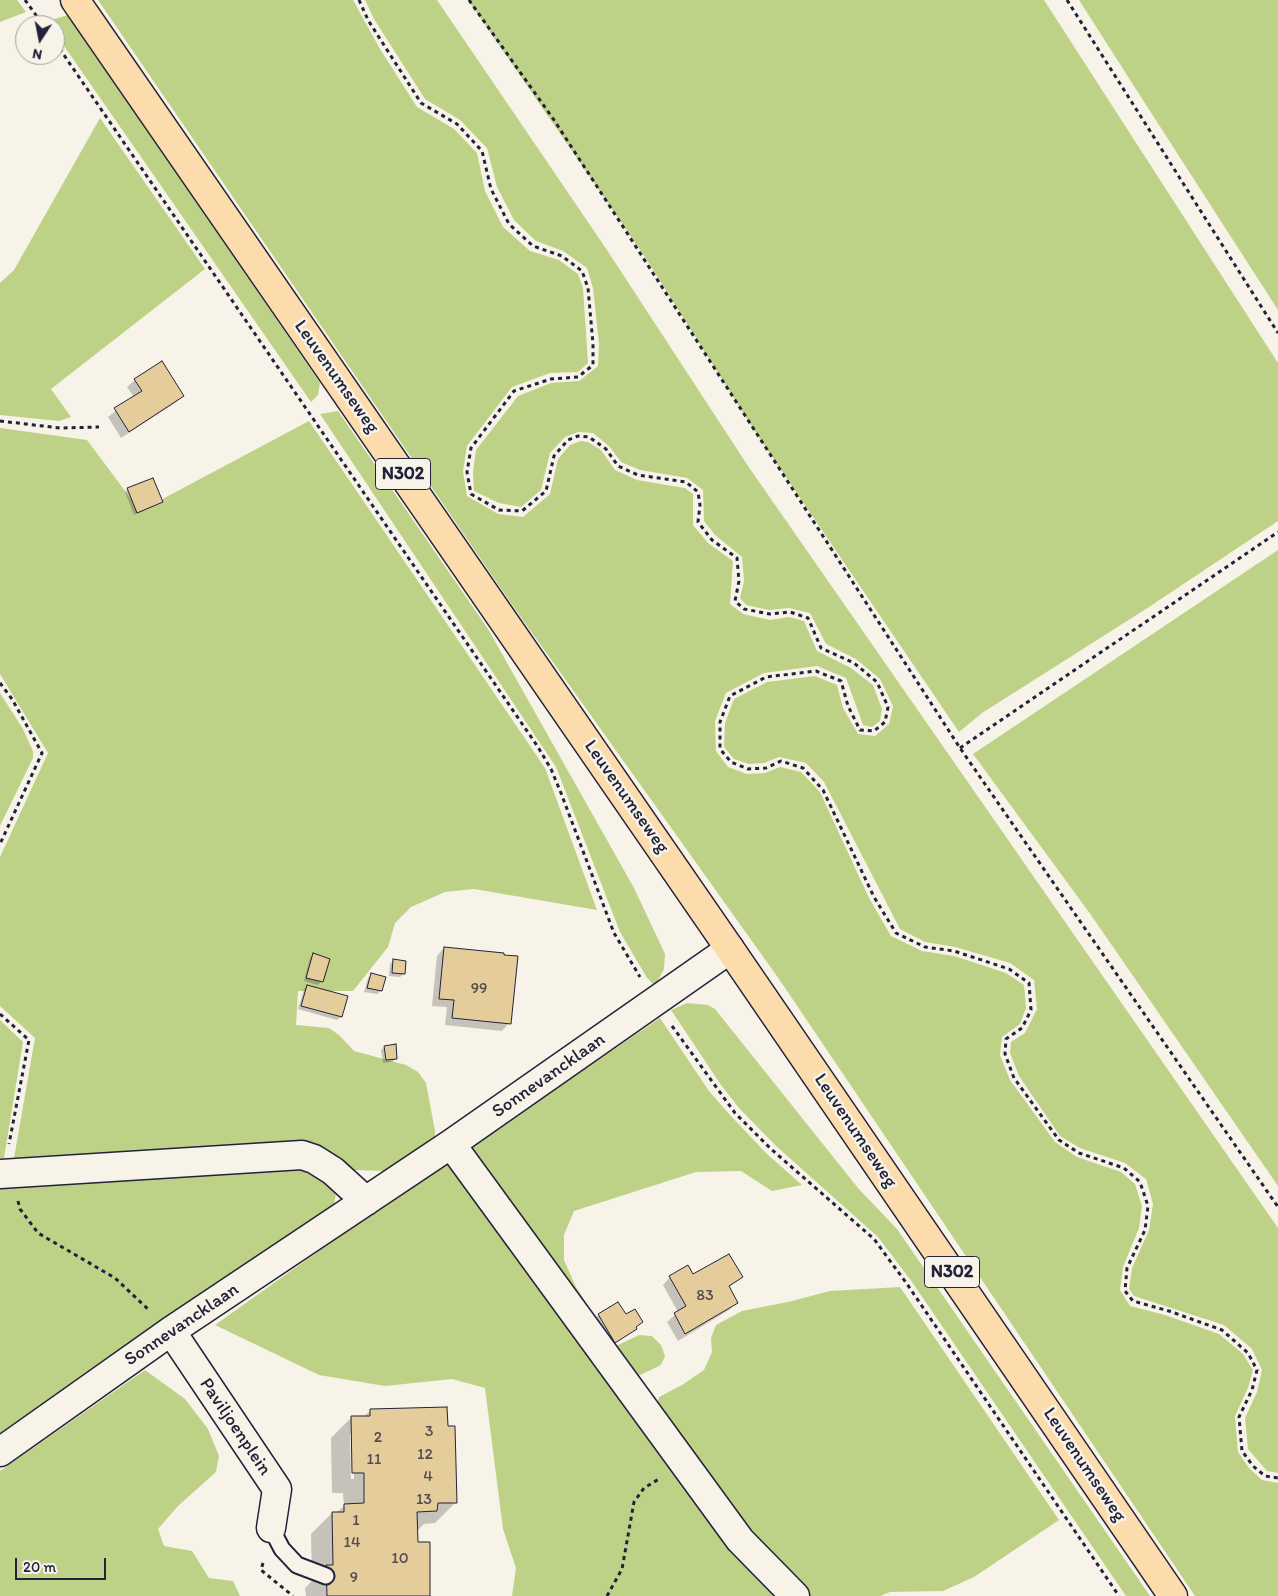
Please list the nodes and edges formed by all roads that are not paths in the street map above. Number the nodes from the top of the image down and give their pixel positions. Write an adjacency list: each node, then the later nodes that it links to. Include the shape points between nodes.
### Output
1 (75, 0): 2 (main road, Leuvenumseweg / N302)
2 (730, 949): 3 (street, Sonnevancklaan); 11 (main road, Leuvenumseweg / N302)
3 (451, 1144): 5 (street, Sonnevancklaan); 10 (street, via 740,1540)
4 (6, 1173): 5 (street, via 302,1155 332,1171)
5 (366, 1201): 6 (street, Sonnevancklaan)
6 (171, 1331): 7 (street, Sonnevancklaan); 8 (street, Paviljoenplein, via 277,1489)
7 (0, 1452)
8 (271, 1528): 9 (lane, via 282,1549 297,1565)
9 (326, 1576)
10 (795, 1596)
11 (1173, 1596)

